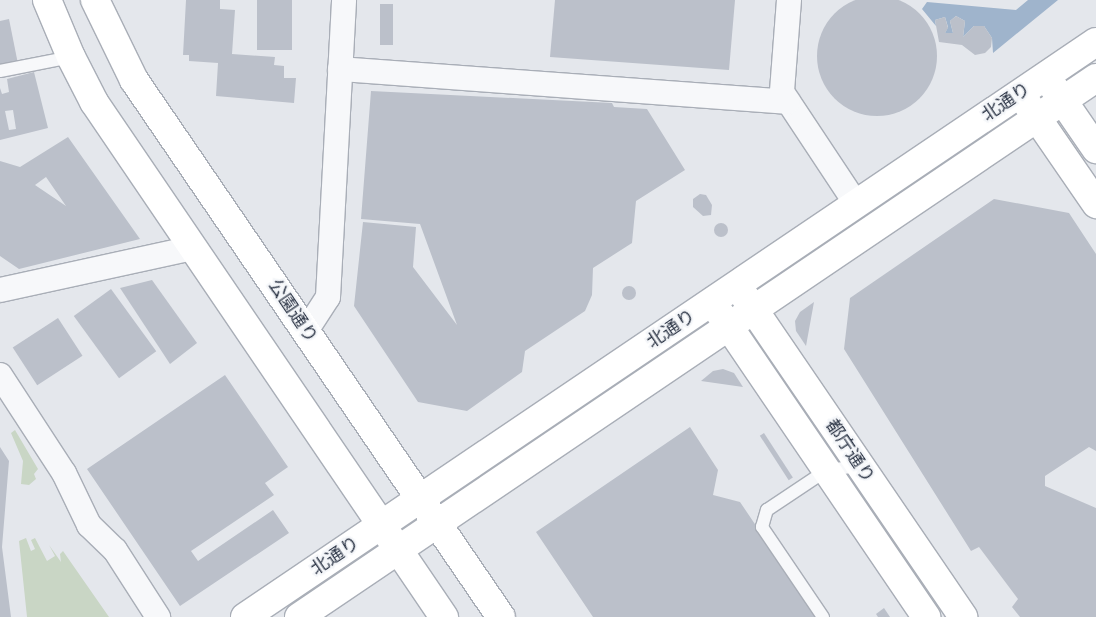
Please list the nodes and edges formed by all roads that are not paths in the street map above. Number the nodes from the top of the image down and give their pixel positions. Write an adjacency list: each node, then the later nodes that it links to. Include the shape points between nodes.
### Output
1 (47, 0): 6 (main road)
2 (95, 0): 24 (main road, 公園通り, via 134,80)
3 (344, 0): 7 (street)
4 (789, 0): 13 (street, via 782,92)
5 (1096, 42): 9 (main road, 北通り)
6 (70, 57): 8 (lane); 18 (main road, via 94,102)
7 (340, 69): 13 (street); 24 (street, via 328,297)
8 (0, 71)
9 (1046, 76): 11 (main road, 北通り); 12 (main road)
10 (1096, 78): 12 (main road, 北通り)
11 (1020, 93): 14 (main road); 16 (main road, 北通り)
12 (1062, 100): 14 (main road, 北通り); 15 (main road)
13 (788, 102): 16 (street)
14 (1037, 117): 17 (main road); 22 (main road, 北通り)
15 (1096, 149)
16 (856, 204): 19 (main road, 北通り)
17 (1096, 204)
18 (193, 248): 20 (street); 30 (main road)
19 (737, 284): 21 (main road, 北通り); 22 (main road, 都庁通り)
20 (0, 290)
21 (712, 301): 23 (main road, 都庁通り); 28 (main road, 北通り)
22 (754, 309): 23 (main road, 北通り); 26 (main road, 都庁通り)
23 (729, 326): 27 (main road, 都庁通り); 29 (main road, 北通り)
24 (306, 331): 28 (main road, 公園通り)
25 (0, 375): 33 (street, via 64,473 89,525 115,550)
26 (861, 466): 27 (lane); 32 (main road, 都庁通り)
27 (827, 470): 32 (main road, 都庁通り); 38 (lane, via 767,510 762,527)
28 (420, 499): 29 (main road, 公園通り); 30 (main road, 北通り)
29 (437, 523): 31 (main road, 北通り); 37 (main road, 公園通り)
30 (381, 525): 31 (main road); 34 (main road, 北通り)
31 (398, 550): 35 (main road, 北通り); 36 (main road)
32 (935, 607): 39 (main road, 都庁通り)
33 (158, 617)
34 (245, 617)
35 (299, 617)
36 (444, 617)
37 (500, 617)
38 (823, 617)
39 (963, 617)

